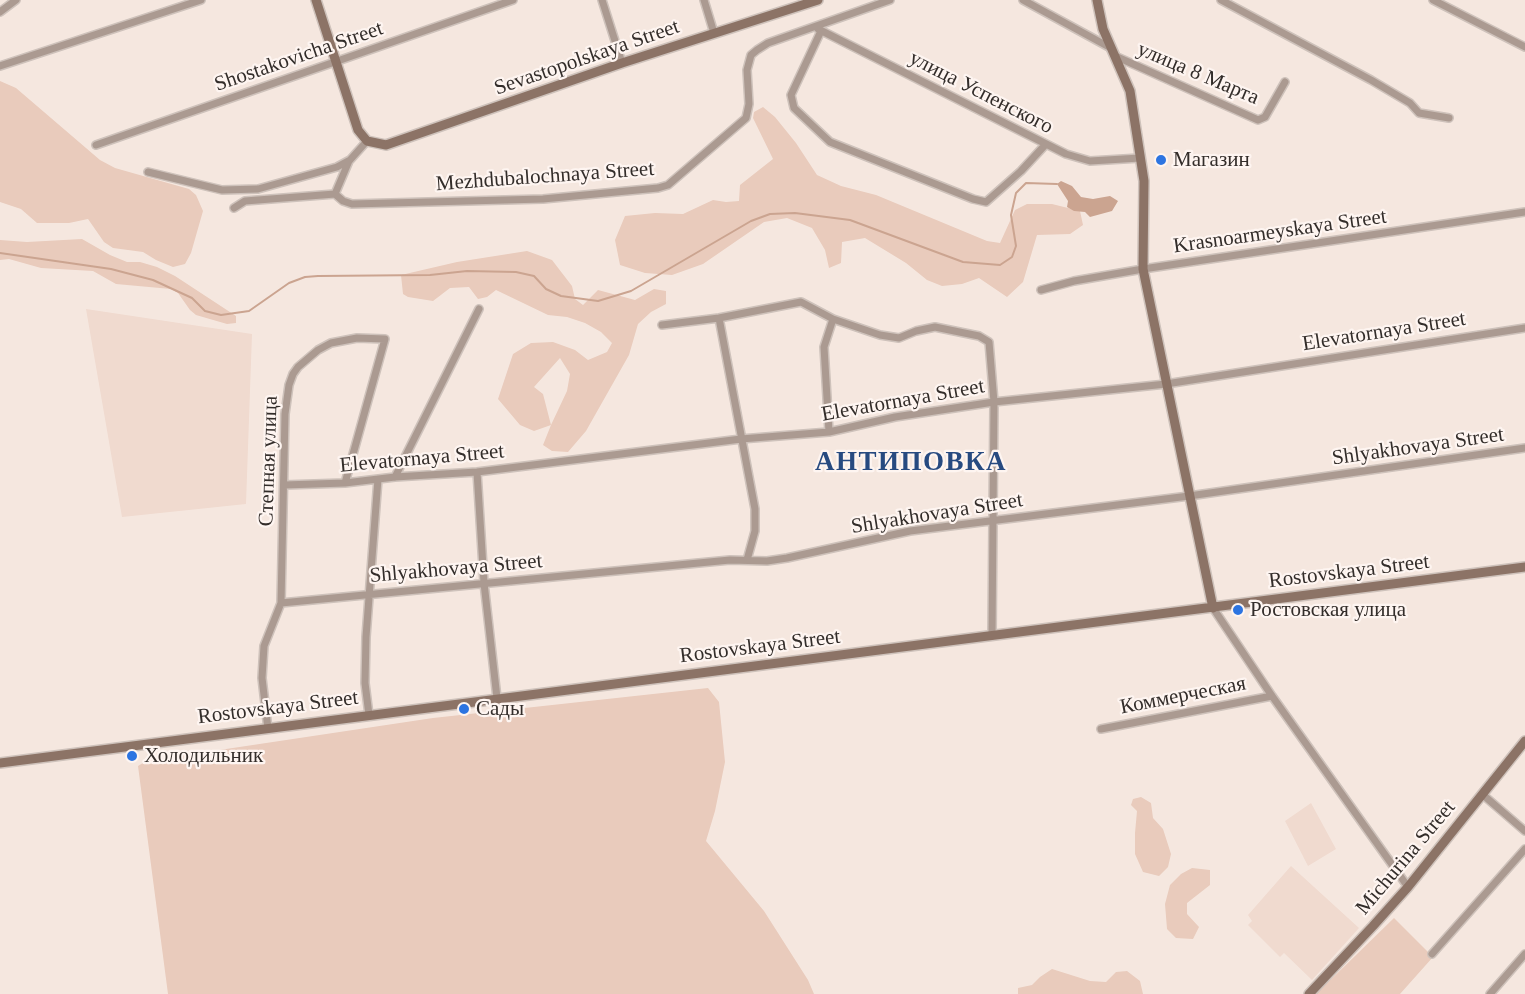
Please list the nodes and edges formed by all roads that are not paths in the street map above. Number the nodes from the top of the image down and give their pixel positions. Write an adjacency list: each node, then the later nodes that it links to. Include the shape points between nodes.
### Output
1 (16, 0): 13 (street)
2 (201, 0): 22 (street)
3 (316, 0): 20 (street)
4 (513, 0): 20 (street, Shostakovicha Street)
5 (602, 0): 21 (street)
6 (704, 0): 16 (street)
7 (818, 0): 16 (street, Sevastopolskaya Street)
8 (890, 0): 14 (street, Mezhdubalochnaya Street)
9 (1023, 0): 17 (street, улица 8 Марта)
10 (1097, 0): 17 (street)
11 (1221, 0): 24 (street, via 1371,80 1410,103 1419,113)
12 (1433, 0): 18 (street)
13 (0, 12)
14 (813, 27): 15 (street, улица Успенского); 31 (street, Mezhdubalochnaya Street, via 768,43 751,56 746,118 668,185 543,199 352,204)
15 (820, 31): 26 (street, улица Успенского); 26 (street, via 791,95 794,108 830,142 986,202)
16 (714, 33): 21 (street, Sevastopolskaya Street)
17 (1109, 46): 19 (street)
18 (1525, 47)
19 (1115, 56): 23 (street, улица 8 Марта, via 1258,120 1265,117); 28 (street, via 1130,91)
20 (335, 62): 25 (street, via 355,122); 27 (street, Shostakovicha Street)
21 (622, 63): 25 (street, Sevastopolskaya Street, via 396,143 380,145)
22 (0, 66)
23 (1285, 82)
24 (1449, 118)
25 (367, 141): 29 (street)
26 (1046, 144): 28 (street, улица Успенского, via 1090,161)
27 (96, 145)
28 (1140, 158): 34 (street, via 1144,181)
29 (350, 160): 30 (street, via 337,167 242,191); 31 (street)
30 (148, 172)
31 (335, 194): 32 (street, via 244,201)
32 (234, 208)
33 (1525, 212): 34 (street, Krasnoarmeyskaya Street)
34 (1143, 269): 35 (street, Krasnoarmeyskaya Street); 41 (street)
35 (1041, 290)
36 (478, 309): 47 (street)
37 (719, 318): 38 (street, via 796,302); 39 (street); 44 (street)
38 (833, 319): 42 (street, via 880,336 899,338 935,327 985,338 991,345); 43 (street, via 824,347)
39 (663, 325)
40 (1525, 328): 41 (street, Elevatornaya Street)
41 (1166, 384): 42 (street, Elevatornaya Street); 51 (street)
42 (994, 402): 43 (street, Elevatornaya Street); 52 (street)
43 (829, 432): 44 (street, Elevatornaya Street)
44 (741, 439): 46 (street, Elevatornaya Street); 53 (street, via 755,508 755,531)
45 (1525, 448): 51 (street, Shlyakhovaya Street)
46 (477, 472): 47 (street, Elevatornaya Street); 55 (street)
47 (395, 477): 48 (street, Elevatornaya Street)
48 (378, 479): 49 (street, Elevatornaya Street); 56 (street)
49 (345, 483): 50 (street, Elevatornaya Street); 50 (street, Степная улица, via 385,339 357,338 331,343 293,374 285,414)
50 (284, 485): 57 (street, Степная улица)
51 (1189, 496): 52 (street, Shlyakhovaya Street); 58 (street)
52 (993, 522): 53 (street, Shlyakhovaya Street, via 910,531 787,558); 59 (street)
53 (747, 560): 55 (street, Shlyakhovaya Street)
54 (1525, 567): 58 (street, Rostovskaya Street)
55 (484, 584): 56 (street, Shlyakhovaya Street); 61 (street)
56 (368, 594): 57 (street, Shlyakhovaya Street); 62 (street, via 365,683)
57 (281, 603): 63 (street, Степная улица, via 264,646 262,678)
58 (1213, 608): 59 (street, Rostovskaya Street); 60 (street)
59 (992, 636): 61 (street, Rostovskaya Street)
60 (1272, 696): 64 (street, Коммерческая); 70 (street)
61 (497, 698): 62 (street, Rostovskaya Street)
62 (369, 715): 63 (street, Rostovskaya Street)
63 (268, 729): 66 (street, Rostovskaya Street)
64 (1101, 729)
65 (1525, 741): 67 (street, Michurina Street)
66 (0, 763)
67 (1482, 794): 68 (street); 70 (street, Michurina Street)
68 (1525, 831)
69 (1525, 849): 71 (street)
70 (1408, 886): 73 (street, Michurina Street)
71 (1432, 954)
72 (1525, 954): 74 (street)
73 (1309, 994)
74 (1490, 994)

